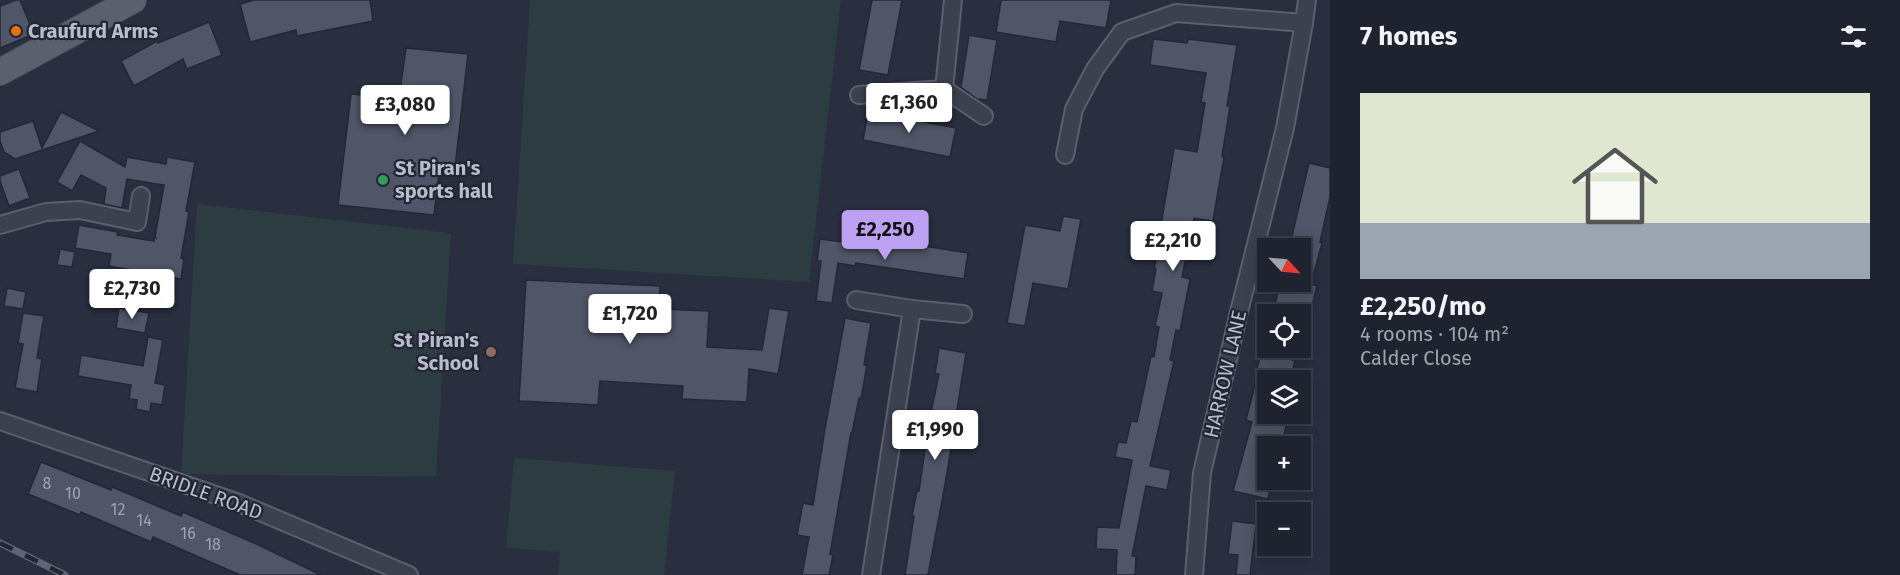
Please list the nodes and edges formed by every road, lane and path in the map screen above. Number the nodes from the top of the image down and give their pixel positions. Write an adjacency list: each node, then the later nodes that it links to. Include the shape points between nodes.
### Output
1 (133, 0): 5 (main road)
2 (953, 0): 6 (street)
3 (1307, 0): 4 (street, HARROW LANE)
4 (1304, 23): 9 (street, via 1176,13 1122,32 1095,69 1074,109); 18 (street, HARROW LANE, via 1285,128 1202,472)
5 (0, 72)
6 (944, 89): 7 (street); 8 (street)
7 (859, 95)
8 (984, 116)
9 (1065, 154)
10 (141, 196): 11 (street, via 137,222 80,210 46,212)
11 (0, 225)
12 (856, 300): 13 (street)
13 (912, 309): 14 (street); 17 (street)
14 (963, 314)
15 (0, 421): 16 (street, BRIDLE ROAD, via 238,503)
16 (409, 575)
17 (871, 575)
18 (1194, 575)

